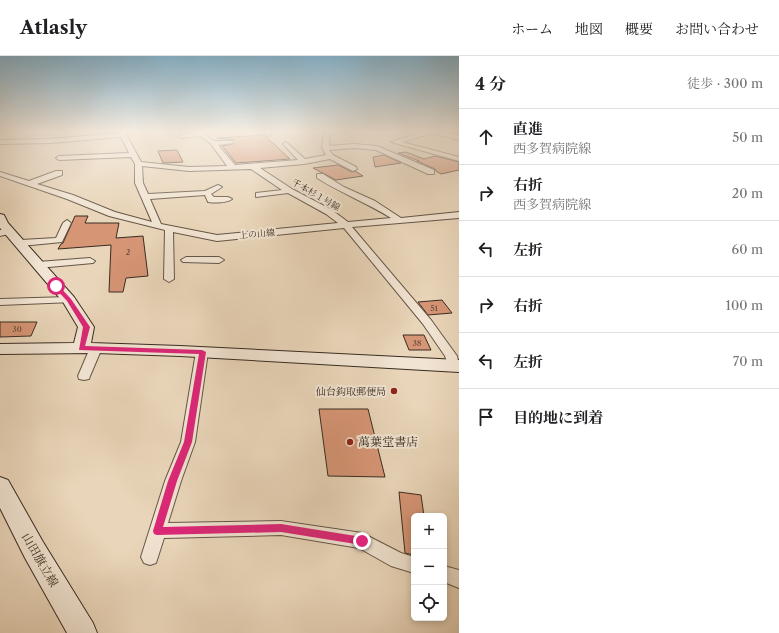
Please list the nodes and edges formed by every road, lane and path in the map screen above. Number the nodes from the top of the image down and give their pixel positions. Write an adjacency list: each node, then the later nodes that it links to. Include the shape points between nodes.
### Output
1 (136, 159): 8 (street)
2 (226, 159): 10 (street)
3 (301, 159): 7 (street)
4 (323, 159): 7 (street)
5 (335, 159): 11 (street)
6 (402, 159): 12 (street)
7 (304, 162): 9 (street)
8 (138, 164): 10 (street, via 189,169); 21 (street, via 139,183)
9 (253, 167): 10 (street); 18 (street, 千本杉１号線)
10 (233, 168)
11 (353, 169)
12 (431, 172)
13 (59, 173): 16 (street)
14 (0, 174): 16 (street, 上の山線)
15 (320, 176): 24 (street, via 372,203)
16 (31, 183): 28 (street, 上の山線, via 112,214)
17 (218, 187): 19 (street)
18 (289, 191): 20 (street); 26 (street, 千本杉１号線, via 329,212)
19 (207, 193): 21 (street); 22 (street, via 211,200)
20 (259, 195)
21 (145, 196): 28 (street)
22 (228, 199)
23 (459, 215): 24 (street, 上の山線)
24 (398, 220): 26 (street, 上の山線)
25 (67, 224): 30 (street, via 59,240)
26 (346, 225): 31 (street, 上の山線); 41 (street, via 427,322)
27 (3, 226): 30 (street)
28 (158, 226): 29 (street, 上の山線)
29 (169, 228): 31 (street, 上の山線); 35 (street)
30 (21, 243): 34 (street)
31 (218, 252): 32 (street)
32 (186, 260)
33 (90, 261): 34 (street)
34 (38, 265): 36 (street)
35 (169, 279)
36 (69, 300): 37 (street); 38 (street, via 86,327)
37 (0, 302)
38 (89, 348): 39 (street); 40 (street); 42 (street)
39 (0, 349)
40 (202, 352): 41 (street); 44 (street, via 188,442)
41 (456, 366)
42 (84, 376)
43 (0, 486): 49 (street, 山田旗立線)
44 (157, 531): 45 (street); 46 (street, via 281,528 362,541 397,560)
45 (150, 557)
46 (411, 564)
47 (447, 575): 48 (street)
48 (459, 579)
49 (83, 633)

